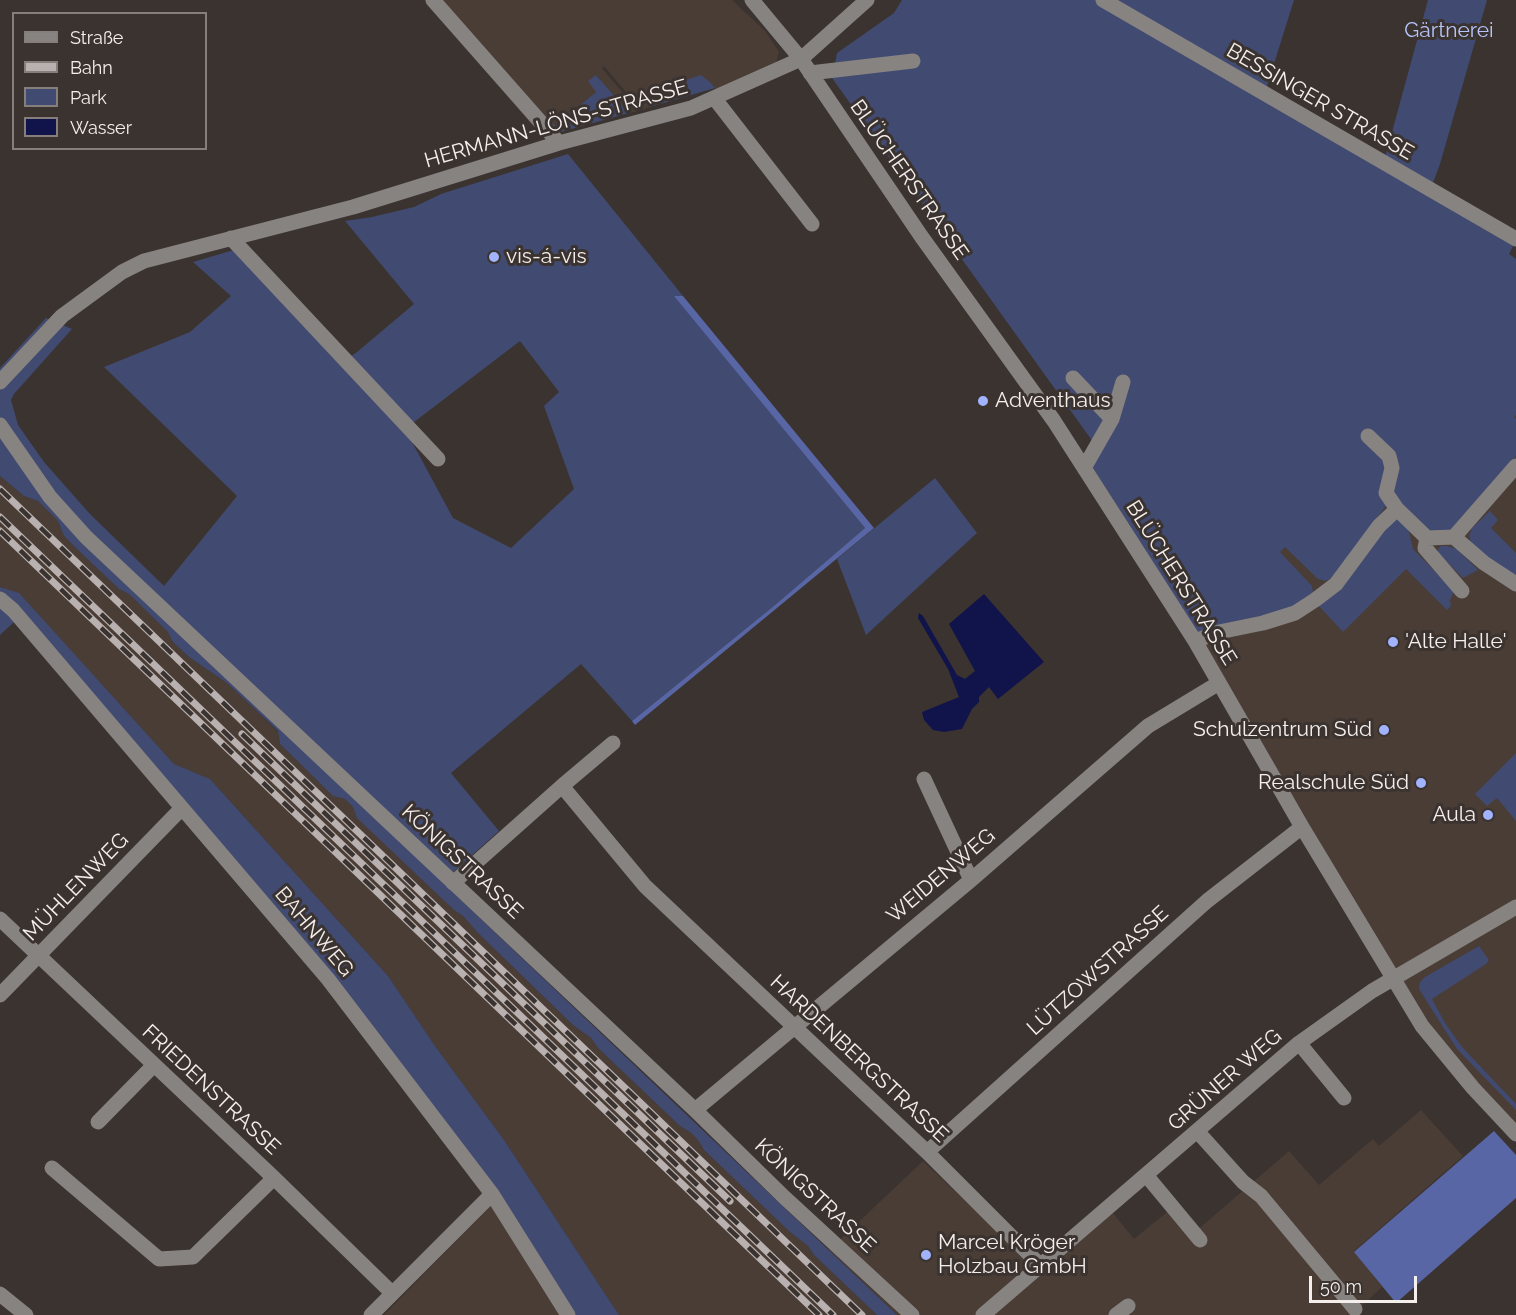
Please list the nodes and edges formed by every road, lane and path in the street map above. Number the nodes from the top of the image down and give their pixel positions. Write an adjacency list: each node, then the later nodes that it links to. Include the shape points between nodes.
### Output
1 (433, 0): 9 (street)
2 (752, 0): 5 (street, BLÜCHERSTRASSE)
3 (867, 0): 5 (street, HERMANN-LÖNS-STRASSE)
4 (1103, 0): 12 (street, BESSINGER STRASSE)
5 (801, 60): 7 (street, BLÜCHERSTRASSE); 8 (street, HERMANN-LÖNS-STRASSE)
6 (914, 61): 7 (street)
7 (810, 73): 21 (street, BLÜCHERSTRASSE)
8 (715, 99): 9 (street, HERMANN-LÖNS-STRASSE); 10 (street)
9 (559, 143): 11 (street, HERMANN-LÖNS-STRASSE, via 353,207)
10 (812, 224)
11 (231, 238): 14 (street, HERMANN-LÖNS-STRASSE, via 144,261 122,272 62,316); 19 (street)
12 (1516, 239)
13 (1073, 378): 16 (street)
14 (0, 382)
15 (1123, 382): 16 (street)
16 (1112, 419): 21 (street)
17 (0, 425): 36 (street, KÖNIGSTRASSE, via 50,497 86,537)
18 (1368, 436): 22 (street, via 1389,456 1392,468 1386,493)
19 (438, 459)
20 (1516, 466): 23 (street)
21 (1084, 468): 28 (street, BLÜCHERSTRASSE)
22 (1397, 509): 24 (street); 28 (street, via 1379,526 1336,584 1315,600 1295,613)
23 (1454, 537): 24 (street); 25 (street)
24 (1427, 538): 26 (street, via 1425,548)
25 (1516, 584)
26 (1462, 591)
27 (0, 598): 33 (street, BAHNWEG)
28 (1195, 641): 29 (street, BLÜCHERSTRASSE)
29 (1219, 683): 34 (street, BLÜCHERSTRASSE); 35 (street, WEIDENWEG, via 1148,726)
30 (613, 743): 32 (street)
31 (924, 779): 35 (street)
32 (562, 786): 36 (street); 42 (street, HARDENBERGSTRASSE, via 645,886)
33 (182, 808): 39 (street, MÜHLENWEG); 54 (street, BAHNWEG, via 328,980)
34 (1302, 827): 40 (street, BLÜCHERSTRASSE); 50 (street, LÜTZOWSTRASSE, via 1207,901)
35 (970, 880): 42 (street, WEIDENWEG)
36 (453, 883): 46 (street, KÖNIGSTRASSE)
37 (1514, 912): 40 (street, GRÜNER WEG)
38 (0, 919): 39 (street, FRIEDENSTRASSE)
39 (38, 957): 41 (street, MÜHLENWEG); 44 (street, FRIEDENSTRASSE)
40 (1393, 980): 43 (street, GRÜNER WEG); 49 (street, BLÜCHERSTRASSE, via 1422,1026)
41 (0, 995)
42 (793, 1027): 46 (street, WEIDENWEG); 50 (street, HARDENBERGSTRASSE)
43 (1299, 1043): 45 (street); 48 (street, GRÜNER WEG)
44 (154, 1065): 47 (street); 53 (street, FRIEDENSTRASSE)
45 (1344, 1098)
46 (695, 1110): 63 (street, KÖNIGSTRASSE)
47 (98, 1122)
48 (1197, 1131): 52 (street, GRÜNER WEG); 59 (street, via 1243,1182 1261,1196)
49 (1516, 1134)
50 (927, 1152): 56 (street, HARDENBERGSTRASSE)
51 (52, 1168): 53 (street, via 159,1259 193,1257)
52 (1146, 1175): 55 (street); 56 (street, GRÜNER WEG)
53 (274, 1178): 57 (street, FRIEDENSTRASSE)
54 (492, 1194): 57 (street); 62 (street, BAHNWEG)
55 (1200, 1240)
56 (1041, 1266): 64 (street, GRÜNER WEG)
57 (392, 1293): 61 (street)
58 (0, 1294): 60 (street)
59 (1355, 1309)
60 (26, 1315)
61 (371, 1315)
62 (568, 1315)
63 (912, 1315)
64 (983, 1315)

